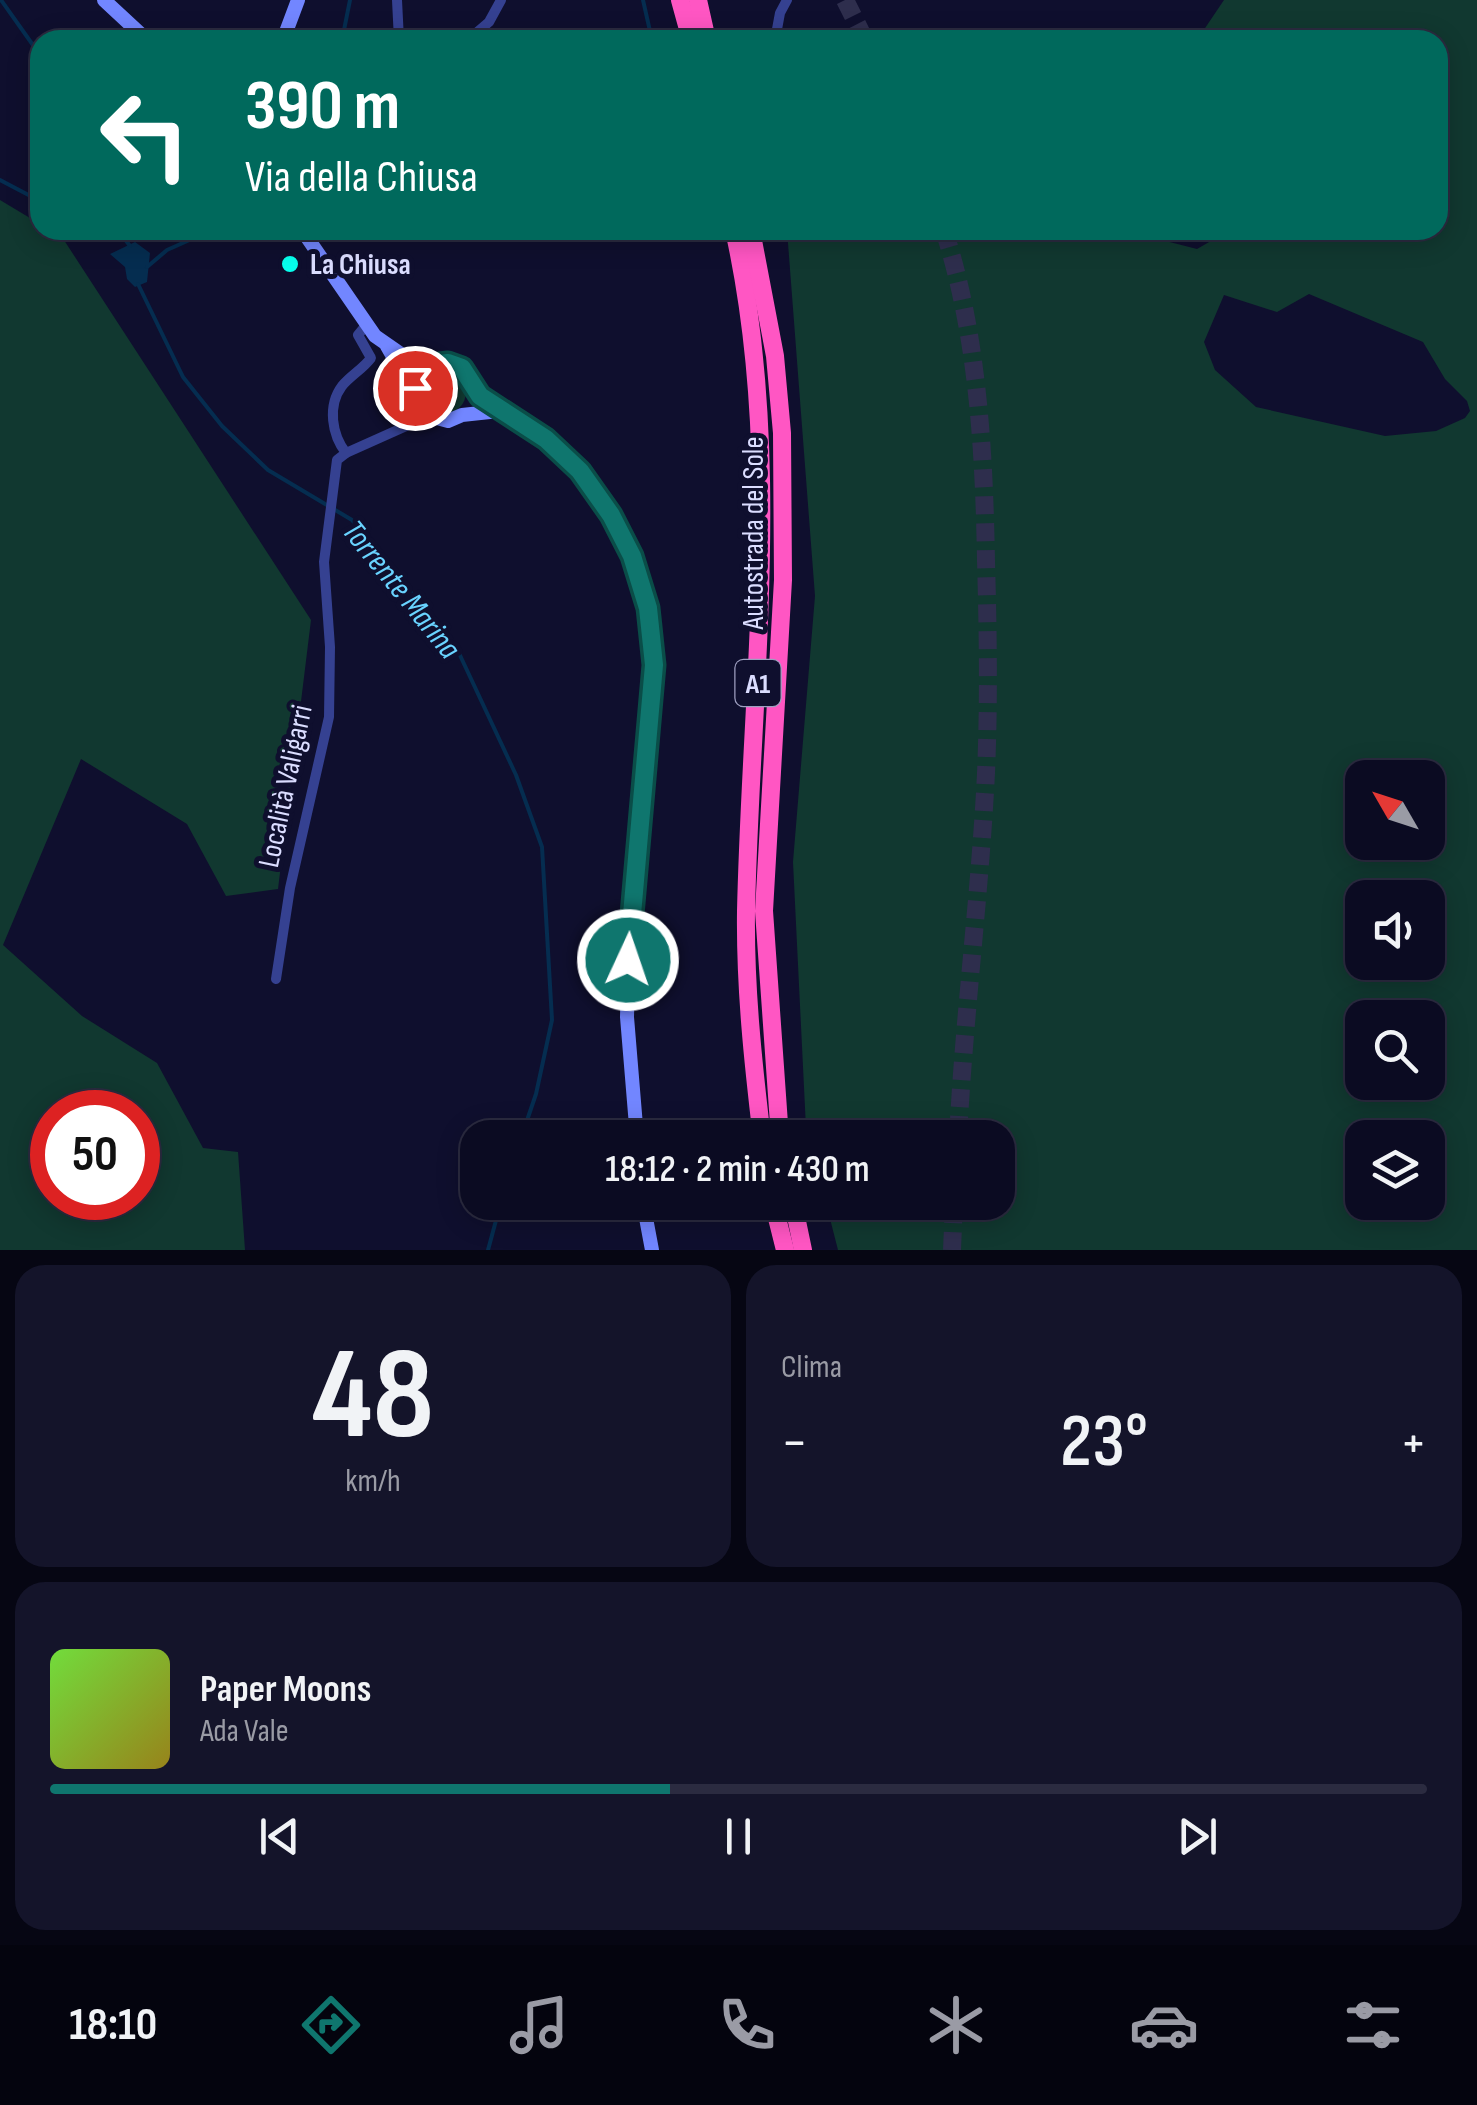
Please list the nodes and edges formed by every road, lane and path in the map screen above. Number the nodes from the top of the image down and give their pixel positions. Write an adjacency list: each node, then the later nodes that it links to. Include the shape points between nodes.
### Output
1 (104, 0): 8 (main road)
2 (298, 0): 9 (main road)
3 (396, 0): 10 (street)
4 (502, 0): 11 (street)
5 (680, 0): 12 (highway)
6 (698, 0): 13 (highway)
7 (787, 0): 14 (street)
8 (136, 30)
9 (288, 30)
10 (398, 30)
11 (480, 30)
12 (688, 30)
13 (705, 30)
14 (777, 30)
15 (309, 240): 18 (main road)
16 (736, 240): 30 (highway, Autostrada del Sole / A1, via 748,291 760,425 763,574 746,910)
17 (753, 240): 31 (highway, Autostrada del Sole / A1, via 782,433 784,580 764,911)
18 (366, 324): 19 (main road); 27 (street, via 358,335 371,358 336,402 335,439)
19 (387, 346): 20 (main road); 22 (main road)
20 (432, 365): 21 (main road, via 462,368); 22 (main road, via 420,374)
21 (473, 388): 23 (main road); 24 (main road)
22 (416, 400): 25 (main road); 26 (street)
23 (499, 411): 24 (main road); 29 (main road, via 562,452 601,499 622,532 648,608 654,665 629,930)
24 (462, 415): 25 (main road)
25 (433, 419): 26 (street)
26 (408, 426): 27 (street)
27 (346, 453): 28 (street, Località Valigarri, via 335,468 326,542 329,717)
28 (276, 979)
29 (636, 1120)
30 (760, 1120)
31 (779, 1120)
32 (646, 1220): 35 (main road)
33 (777, 1220): 36 (highway)
34 (797, 1220): 37 (highway)
35 (652, 1250)
36 (784, 1250)
37 (803, 1250)

